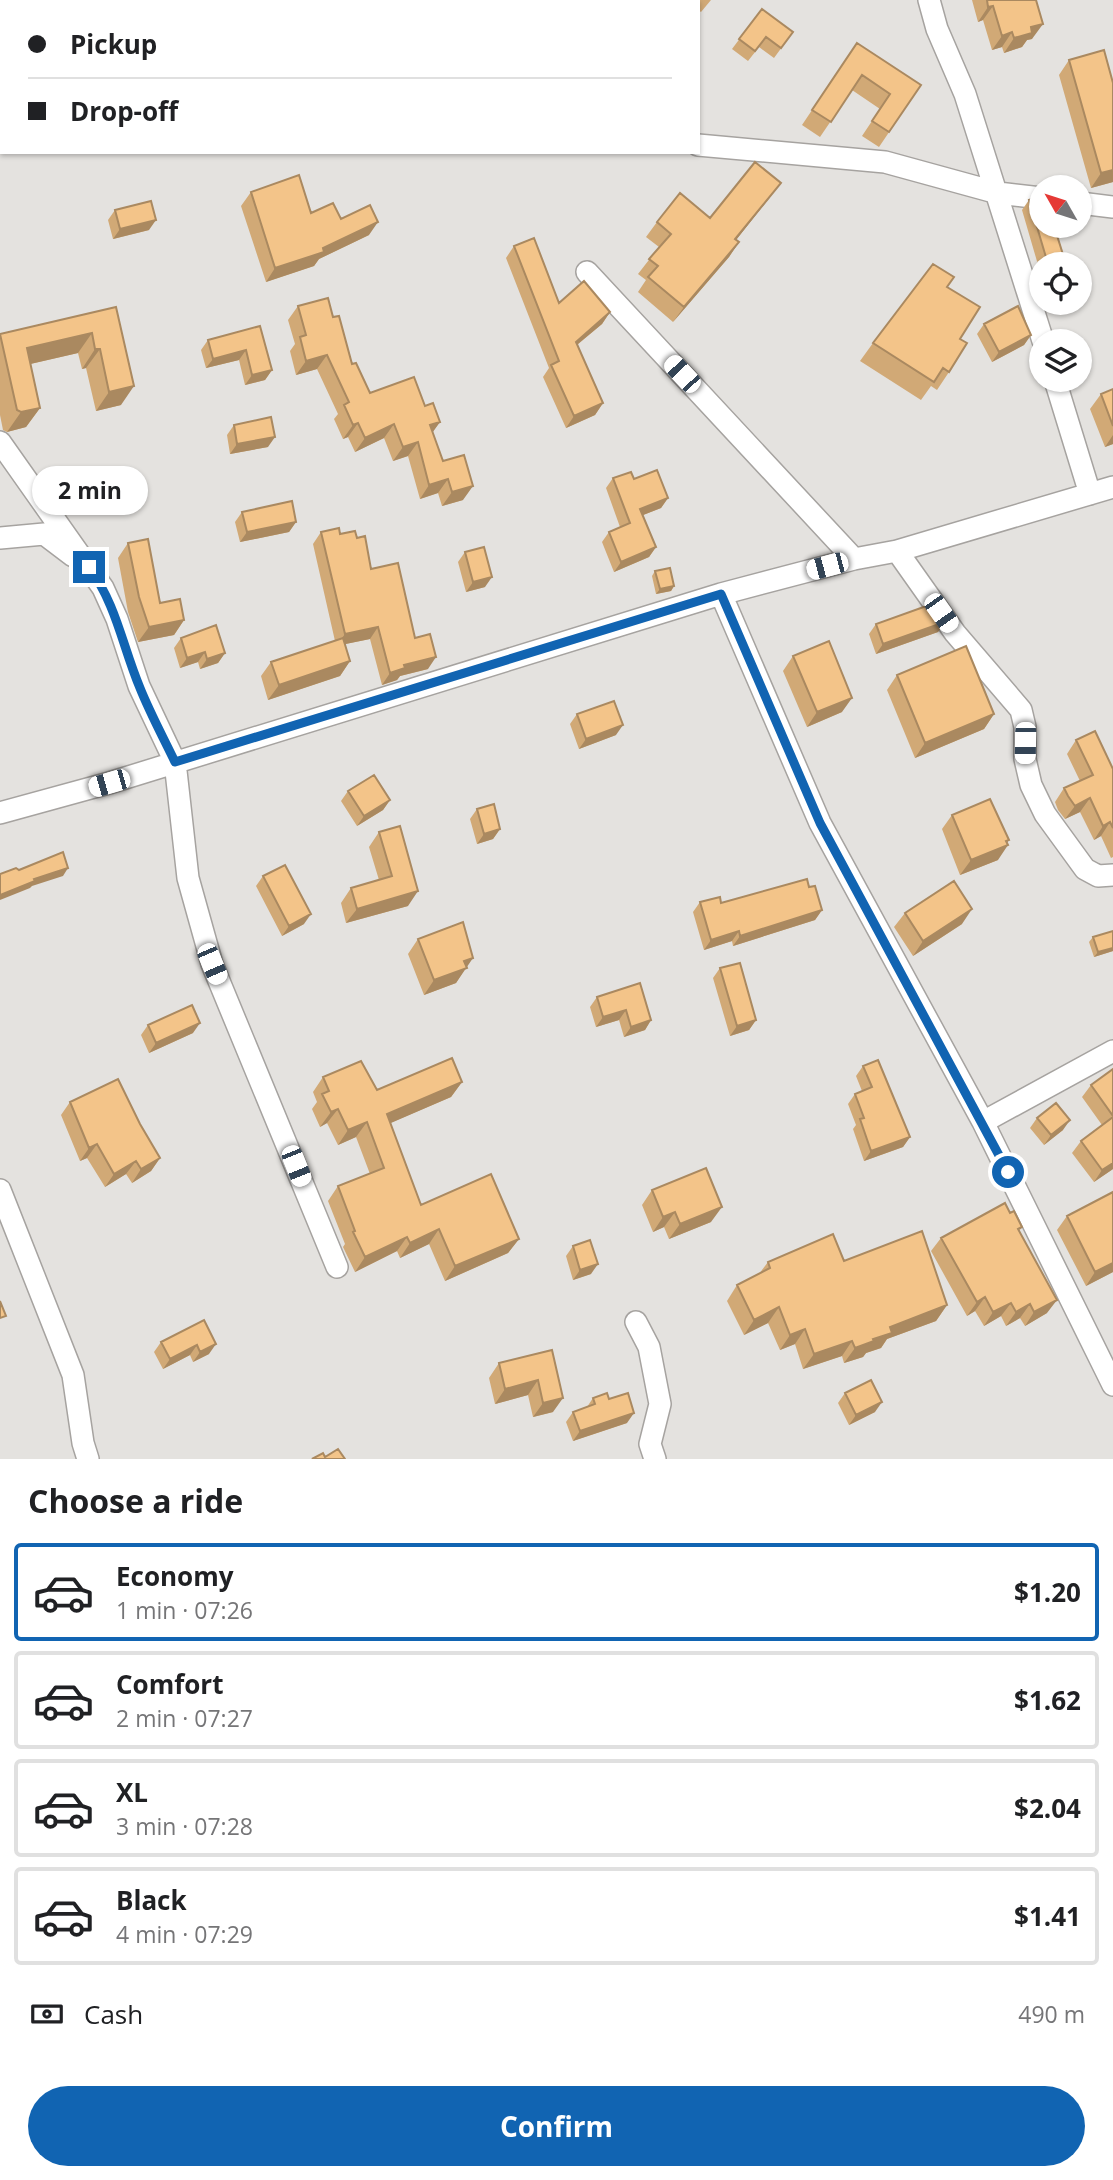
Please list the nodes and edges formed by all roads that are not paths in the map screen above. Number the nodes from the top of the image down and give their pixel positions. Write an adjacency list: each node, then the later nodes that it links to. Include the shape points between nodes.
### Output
1 (929, 0): 3 (street)
2 (700, 145): 3 (street, via 884,162)
3 (998, 193): 4 (street); 8 (street)
4 (1029, 197)
5 (1092, 204): 6 (street)
6 (1113, 207)
7 (587, 272): 15 (street)
8 (1039, 329)
9 (1059, 392): 12 (street)
10 (0, 442): 16 (street)
11 (1113, 487): 12 (street)
12 (1090, 494): 14 (street)
13 (0, 538): 16 (street, via 44,534)
14 (897, 551): 15 (street); 20 (street, via 955,633 1021,710 1025,759 1045,814 1085,869 1098,876)
15 (854, 559): 17 (street)
16 (103, 588): 18 (street, via 139,686)
17 (721, 594): 18 (street); 22 (street, via 820,823)
18 (175, 762): 19 (street); 24 (street, via 188,878 212,964)
19 (0, 813)
20 (1113, 875)
21 (1113, 1051): 22 (street)
22 (983, 1122): 26 (street)
23 (0, 1190): 28 (street, via 74,1375)
24 (338, 1267)
25 (636, 1322): 29 (street, via 649,1346 660,1404 650,1444)
26 (1104, 1341): 27 (street)
27 (1113, 1385)
28 (88, 1459)
29 (656, 1459)

